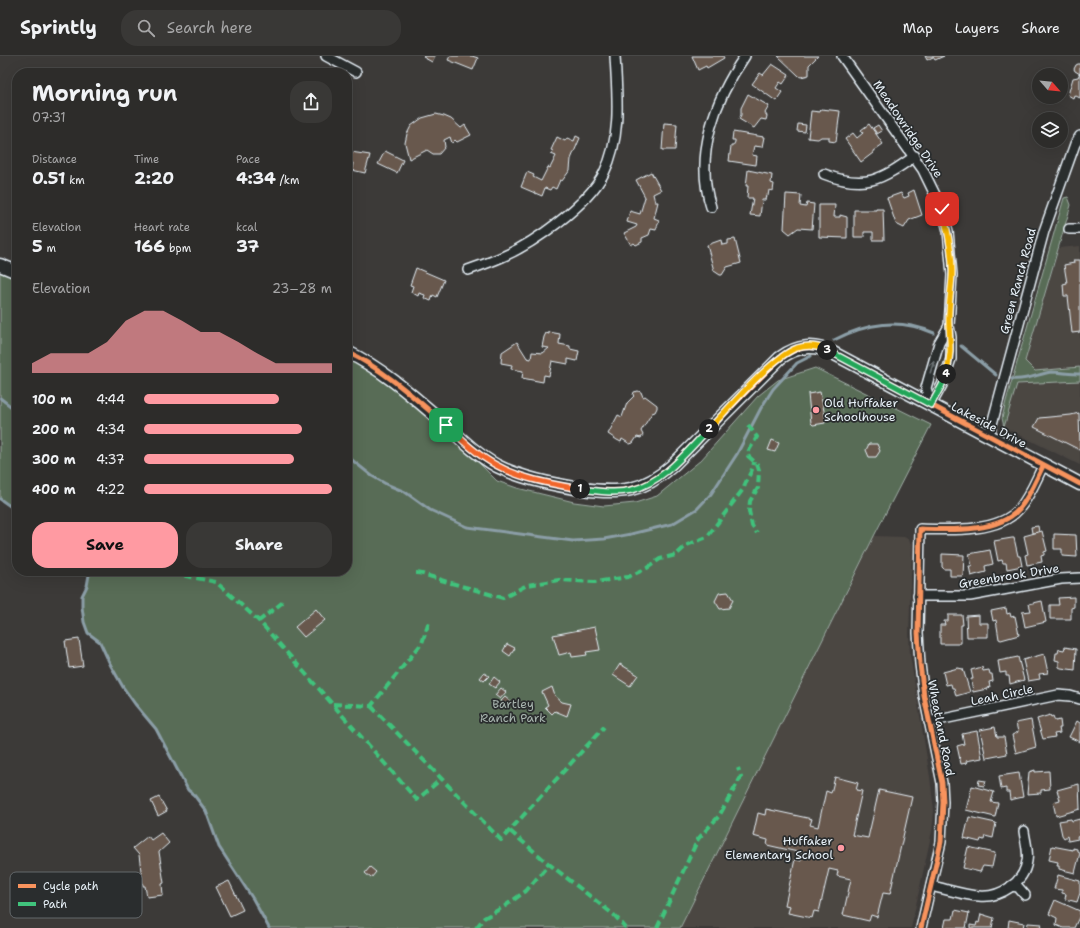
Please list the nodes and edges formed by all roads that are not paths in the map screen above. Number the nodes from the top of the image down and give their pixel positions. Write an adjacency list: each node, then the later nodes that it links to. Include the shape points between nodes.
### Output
1 (326, 56): 5 (street)
2 (615, 56): 16 (street, via 618,105 615,136 604,173 593,190 567,215 532,240 503,257)
3 (745, 56): 11 (street, via 723,92 710,130 706,191)
4 (842, 56): 9 (street, Meadowridge Drive)
5 (348, 68)
6 (352, 70): 7 (street)
7 (356, 72)
8 (1080, 136): 20 (street, Green Ranch Road, via 1044,231)
9 (915, 156): 10 (street, via 892,172 864,183 836,179); 17 (street, Meadowridge Drive, via 942,209 950,244 952,275)
10 (824, 174)
11 (711, 207)
12 (1069, 229): 13 (street)
13 (1080, 229)
14 (0, 264): 15 (street)
15 (12, 270)
16 (468, 270)
17 (949, 326): 19 (street, Meadowridge Drive, via 951,359 942,385); 19 (street, one-way to 17, via 926,388 939,343)
18 (352, 355): 19 (street, Lakeside Drive, via 383,374 496,465 537,480 604,492 631,490 657,478 780,358 802,347 815,346 833,353)
19 (931, 405): 20 (street, Lakeside Drive)
20 (989, 435): 21 (street, Lakeside Drive)
21 (1043, 466): 22 (street, Lakeside Drive); 24 (street, Wheatland Road, via 1025,500 1010,517 1000,522 955,530 920,529)
22 (1080, 484)
23 (1080, 578): 24 (street, Greenbrook Drive, via 1061,579 970,596)
24 (918, 596): 26 (street, Wheatland Road, via 920,664)
25 (1080, 698): 26 (street, Leah Circle, via 1058,695)
26 (929, 722): 28 (street, Wheatland Road, via 942,782 943,802 940,842)
27 (1024, 831): 29 (street, via 1028,860 1019,879)
28 (931, 886): 29 (street, via 979,896 991,896); 31 (street, Wheatland Road)
29 (1011, 886): 30 (street, via 1018,887)
30 (1025, 895)
31 (921, 928)

